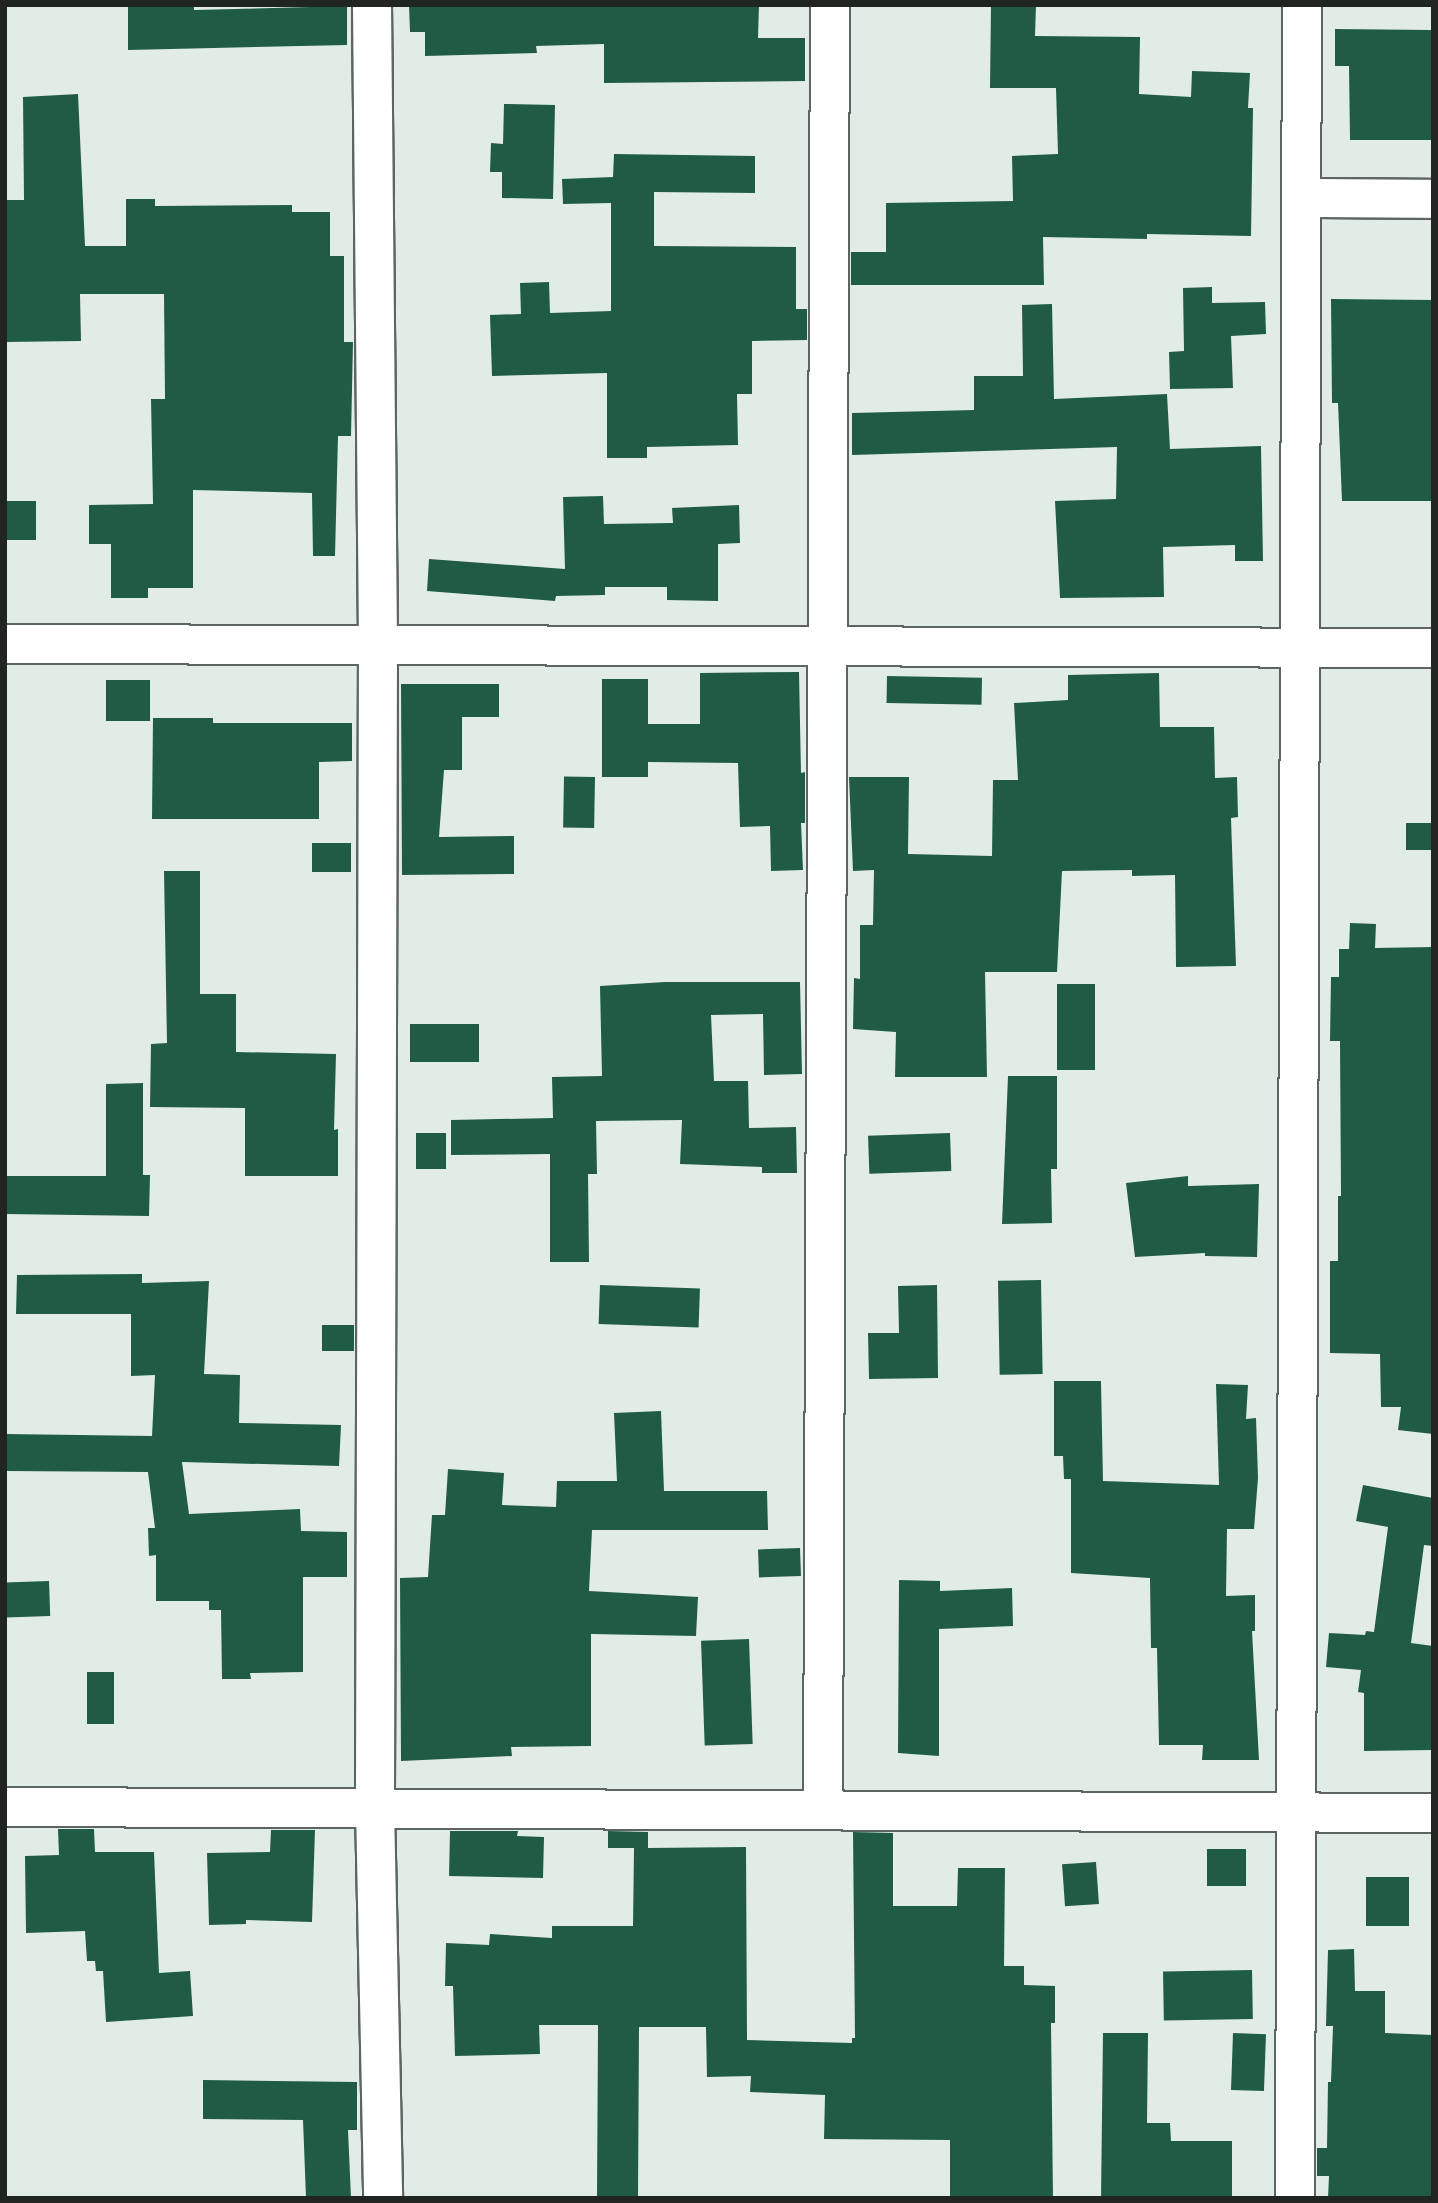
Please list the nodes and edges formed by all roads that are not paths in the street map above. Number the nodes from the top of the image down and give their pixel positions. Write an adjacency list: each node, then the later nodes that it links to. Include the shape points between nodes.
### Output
1 (372, 5): 7 (street)
2 (830, 5): 8 (street)
3 (1302, 5): 4 (street)
4 (1301, 198): 5 (street); 9 (street)
5 (1433, 199)
6 (5, 644): 7 (street)
7 (378, 646): 8 (street); 12 (street)
8 (829, 647): 9 (street); 13 (street)
9 (1300, 648): 10 (street); 14 (street)
10 (1433, 648)
11 (5, 1807): 12 (street)
12 (375, 1808): 13 (street); 16 (street)
13 (823, 1810): 14 (street)
14 (1296, 1812): 15 (street); 17 (street)
15 (1433, 1813)
16 (383, 2198)
17 (1295, 2198)

